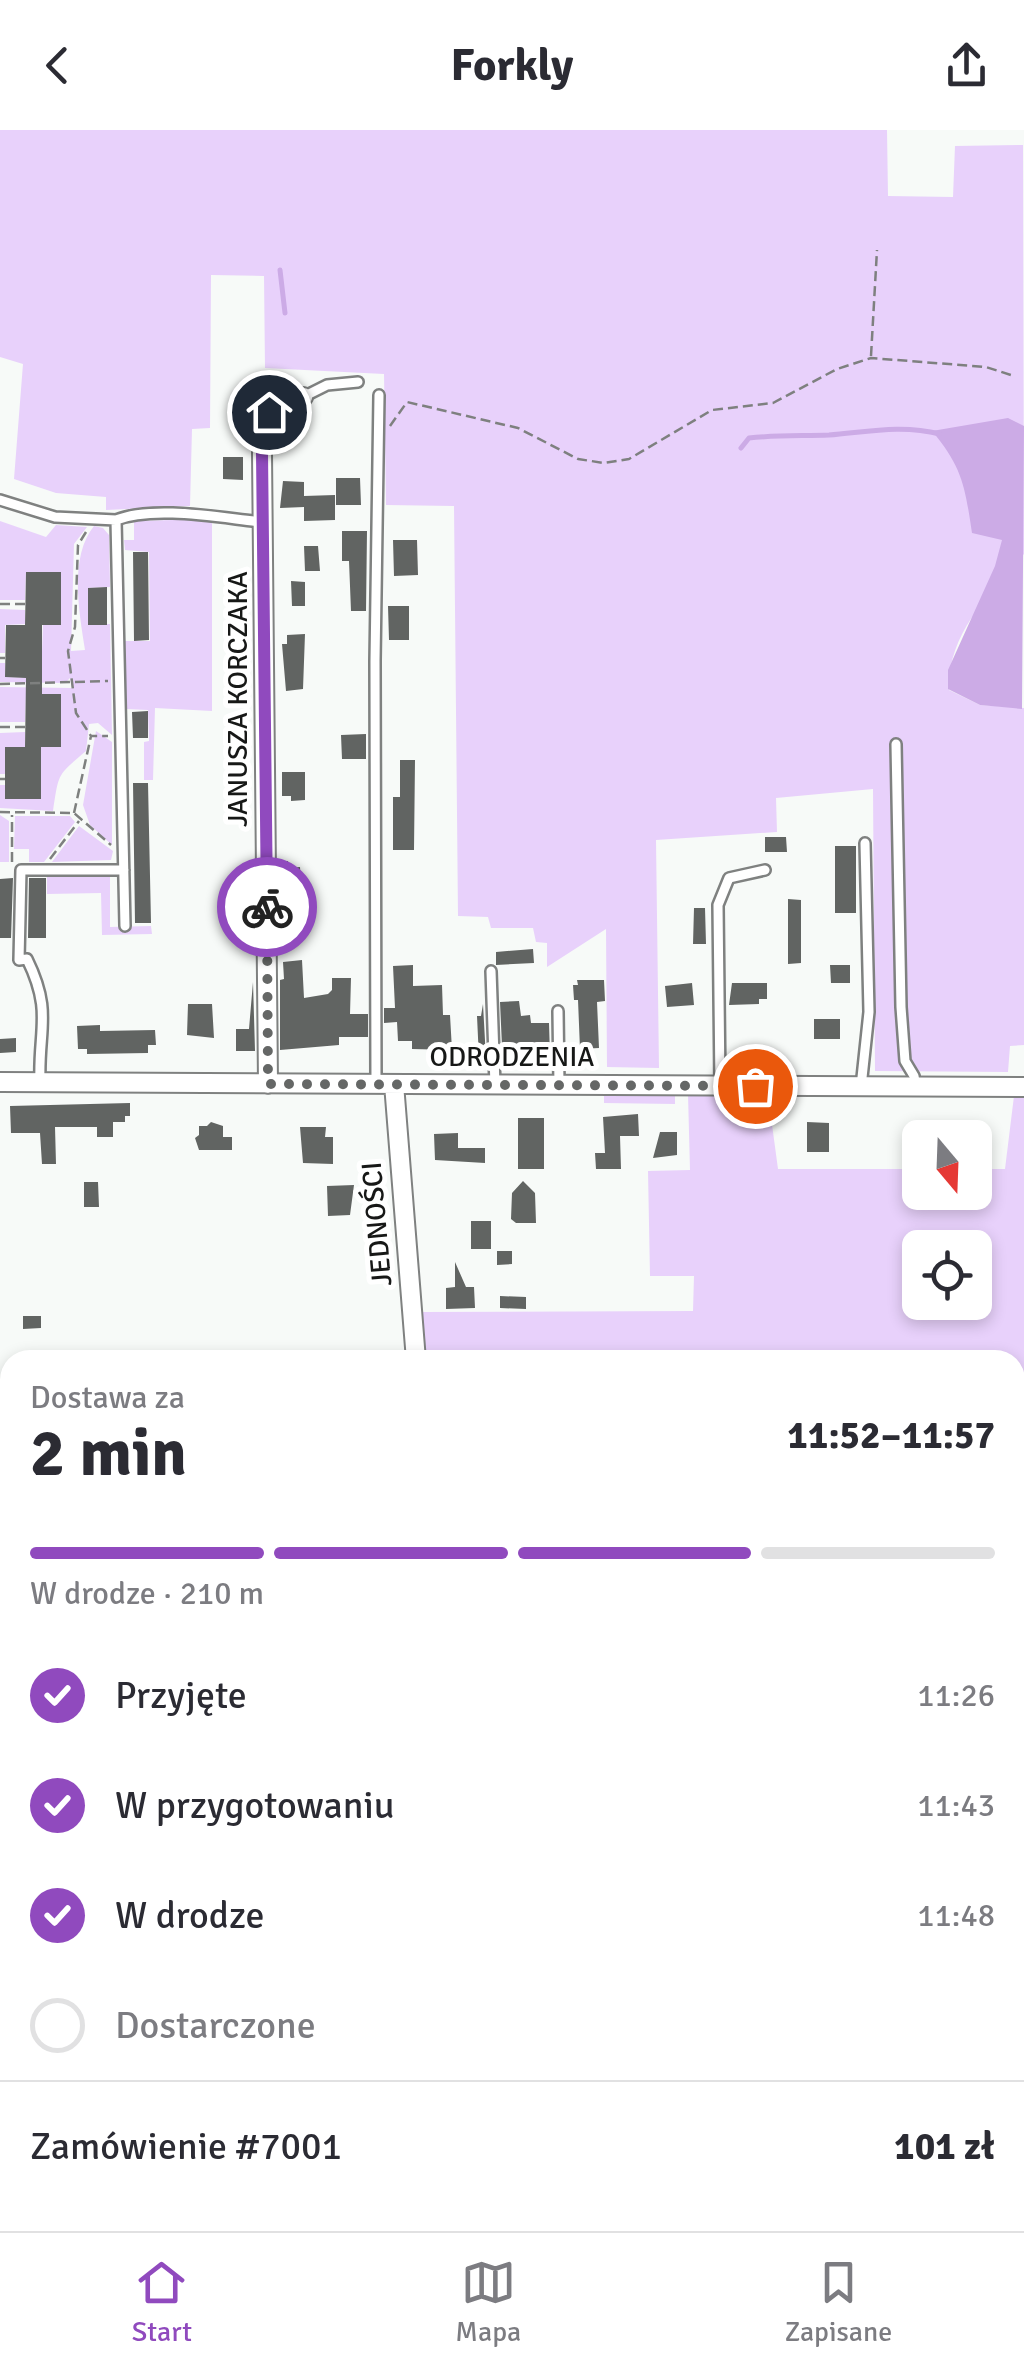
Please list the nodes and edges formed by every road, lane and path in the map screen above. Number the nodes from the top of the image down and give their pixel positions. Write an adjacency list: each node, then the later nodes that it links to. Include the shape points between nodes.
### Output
1 (877, 250): 2 (path)
2 (871, 358): 3 (path, via 986,367); 7 (path, via 773,403 712,410 616,462 578,459 518,428 407,402)
3 (1011, 376)
4 (358, 382): 6 (lane, via 327,385)
5 (379, 395): 7 (lane)
6 (303, 397): 11 (street, JANUSZA KORCZAKA, via 269,412 262,453)
7 (380, 431): 38 (lane, via 376,661)
8 (0, 500): 9 (lane, via 55,517)
9 (96, 519): 10 (lane); 16 (path, via 78,545 68,651)
10 (116, 520): 11 (lane, via 172,515); 14 (lane)
11 (264, 522): 37 (street, JANUSZA KORCZAKA)
12 (0, 604): 13 (path)
13 (26, 604)
14 (119, 680): 16 (path); 19 (lane)
15 (0, 684): 16 (path)
16 (72, 684): 20 (path, via 76,713)
17 (0, 728): 18 (path)
18 (26, 728)
19 (120, 735): 20 (path); 27 (lane)
20 (91, 736): 23 (path)
21 (896, 744): 43 (lane, via 904,1061)
22 (0, 812): 24 (path)
23 (74, 813): 24 (path); 25 (path)
24 (12, 814): 28 (path, via 12,862)
25 (80, 820): 27 (path); 29 (path)
26 (865, 843): 42 (lane, via 869,1012)
27 (124, 856): 30 (lane)
28 (21, 870): 29 (lane); 36 (lane, via 19,960 27,960 44,1008)
29 (45, 870): 30 (lane)
30 (124, 870): 32 (lane)
31 (765, 870): 41 (lane, via 728,878 718,905)
32 (125, 926)
33 (491, 970): 39 (lane)
34 (558, 1012): 40 (lane)
35 (0, 1082): 36 (street, ODRODZENIA)
36 (40, 1082): 37 (street, ODRODZENIA)
37 (268, 1084): 38 (street, ODRODZENIA)
38 (385, 1084): 39 (street, ODRODZENIA); 45 (street, JEDNOŚCI)
39 (495, 1085): 40 (street, ODRODZENIA)
40 (560, 1085): 41 (street, ODRODZENIA)
41 (720, 1086): 42 (street, ODRODZENIA)
42 (861, 1086): 43 (street, ODRODZENIA)
43 (916, 1087): 44 (street, ODRODZENIA)
44 (1024, 1087)
45 (415, 1350)

